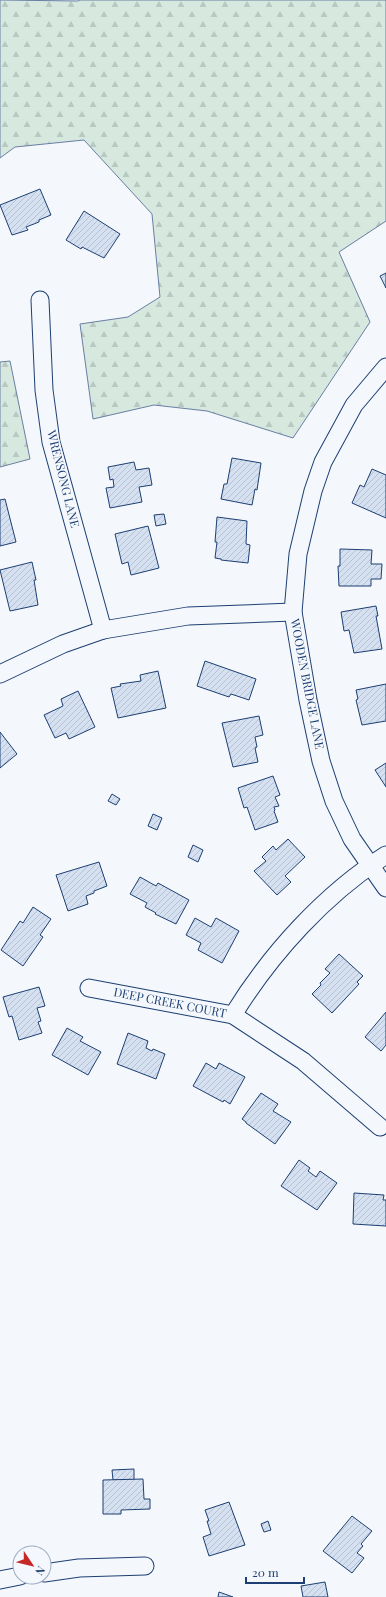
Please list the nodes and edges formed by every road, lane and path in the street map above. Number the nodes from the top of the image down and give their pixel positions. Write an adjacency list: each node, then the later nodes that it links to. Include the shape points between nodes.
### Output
1 (40, 300): 4 (street, WRENSONG LANE, via 44,390 51,442)
2 (386, 367): 3 (street, WOODEN BRIDGE LANE, via 354,405 323,462 313,491 298,554)
3 (293, 612): 4 (street, via 188,616); 7 (street, WOODEN BRIDGE LANE, via 321,761 344,824)
4 (103, 630): 5 (street, via 64,644)
5 (0, 674)
6 (386, 855): 7 (street)
7 (369, 866): 8 (street, WOODEN BRIDGE LANE); 10 (street, via 334,896 274,957)
8 (386, 888)
9 (89, 988): 10 (street, DEEP CREEK COURT)
10 (233, 1015): 11 (street, DEEP CREEK COURT, via 303,1061)
11 (380, 1127)
12 (146, 1566): 13 (street, via 79,1568)
13 (52, 1572)
14 (12, 1578): 15 (street)
15 (0, 1580)

